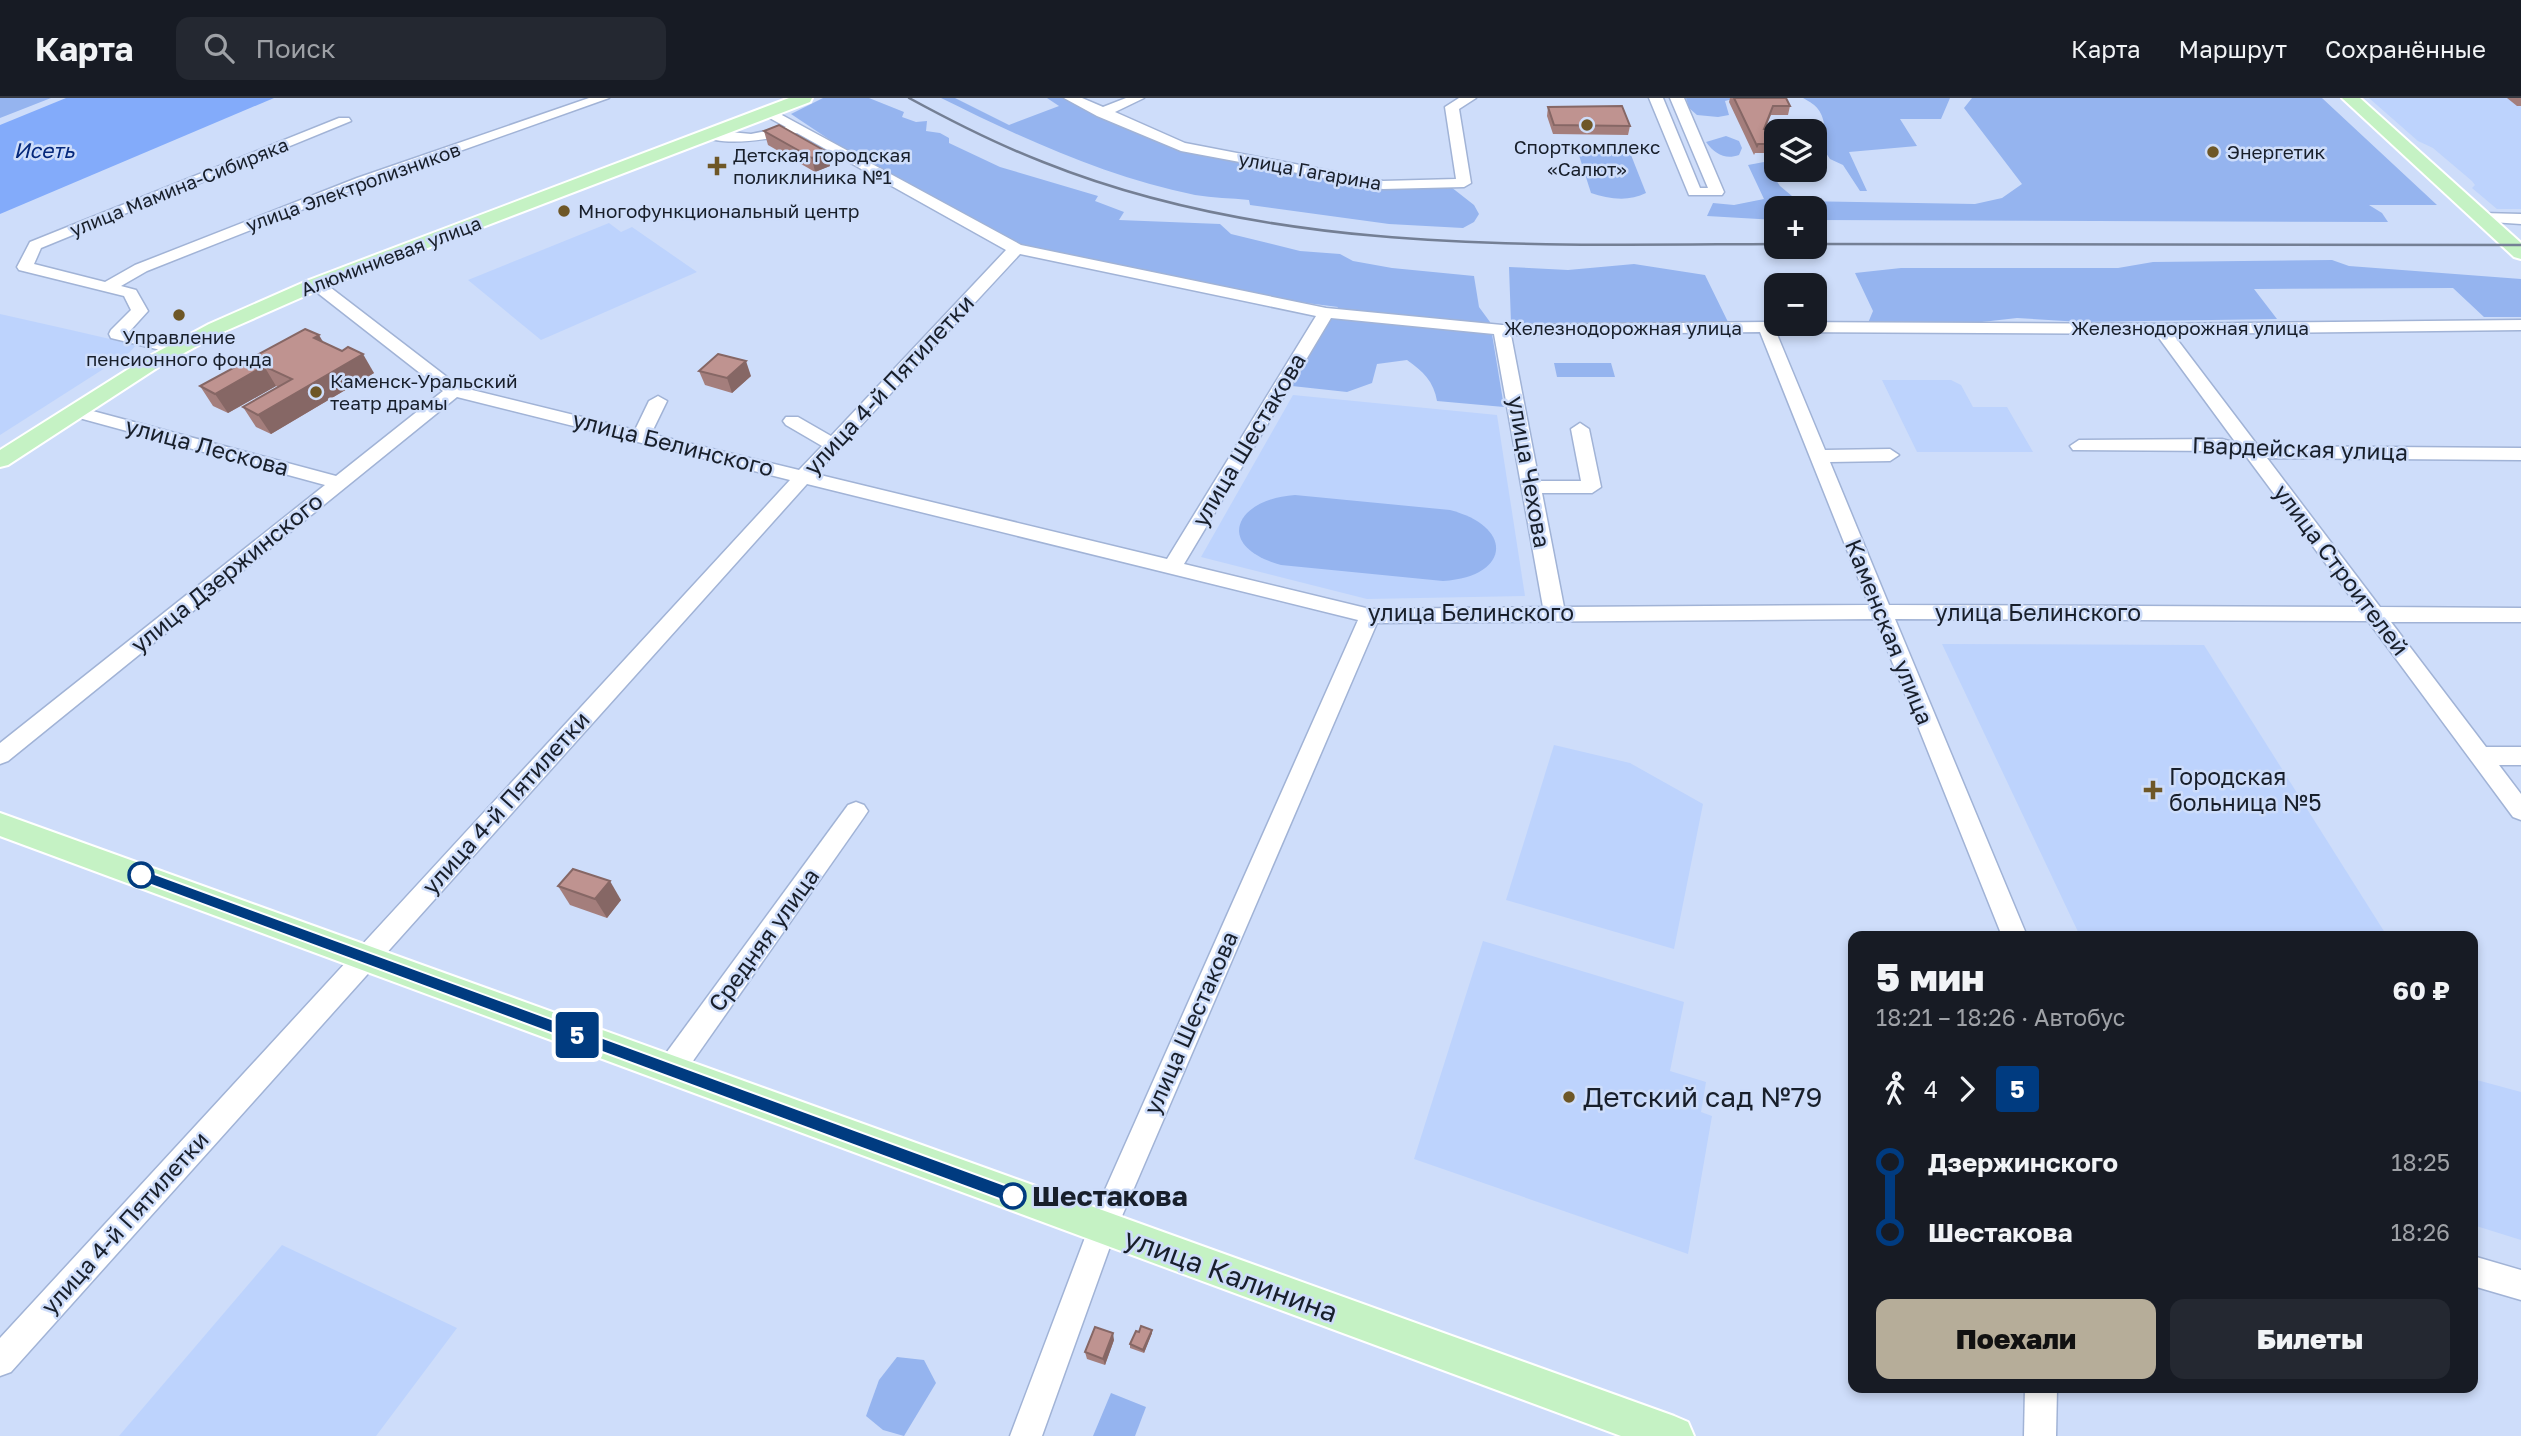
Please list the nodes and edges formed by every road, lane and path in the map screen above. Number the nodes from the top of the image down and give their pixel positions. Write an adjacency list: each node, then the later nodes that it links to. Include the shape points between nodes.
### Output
1 (602, 98): 19 (street, улица Электролизников, via 362,181 141,268)
2 (804, 98): 9 (main road, Алюминиевая улица)
3 (1071, 98): 10 (street, улица Гагарина)
4 (1137, 98): 10 (street)
5 (1469, 98): 10 (street, улица Гагарина, via 1452,107 1464,183 1383,185 1181,147)
6 (1656, 98): 7 (street, via 1694,192 1717,192)
7 (1677, 98)
8 (2350, 98): 14 (main road)
9 (769, 112): 12 (street, Железнодорожная улица); 13 (main road, Алюминиевая улица)
10 (1102, 113)
11 (344, 121): 19 (street, улица Мамина-Сибиряка, via 35,245 26,267)
12 (798, 128): 13 (street, via 751,138); 16 (street, Железнодорожная улица)
13 (709, 134): 18 (main road, Алюминиевая улица)
14 (2482, 218): 15 (street); 17 (main road)
15 (2521, 219)
16 (1016, 250): 20 (street, Железнодорожная улица); 34 (street, улица 4-й Пятилетки)
17 (2521, 253)
18 (316, 284): 27 (main road, Алюминиевая улица); 28 (street, улица Белинского)
19 (109, 286): 27 (street, via 130,293 140,311 117,334)
20 (1326, 313): 25 (street, Железнодорожная улица); 44 (street, улица Шестакова)
21 (2521, 325): 24 (street, Железнодорожная улица)
22 (1764, 327): 25 (street, Железнодорожная улица)
23 (1827, 327): 24 (street, Железнодорожная улица)
24 (2161, 329): 36 (street, улица Строителей)
25 (1502, 330): 43 (street, улица Чехова)
26 (1770, 336): 39 (street, Каменская улица)
27 (177, 349): 30 (main road, Алюминиевая улица)
28 (454, 391): 33 (street, улица Белинского); 42 (street, улица Дзержинского)
29 (658, 401): 33 (street)
30 (74, 411): 40 (main road, Алюминиевая улица); 42 (street, улица Лескова)
31 (792, 421): 34 (street)
32 (1580, 429): 43 (street, via 1592,487)
33 (641, 436): 41 (street, улица Белинского)
34 (833, 445): 41 (street, улица 4-й Пятилетки)
35 (2079, 446): 36 (street, Гвардейская улица, via 2222,445)
36 (2252, 452): 37 (street, Гвардейская улица); 46 (street, улица Строителей)
37 (2521, 454)
38 (1890, 455): 39 (street)
39 (1818, 456): 45 (street, Каменская улица)
40 (0, 460)
41 (804, 475): 44 (street, улица Белинского); 57 (street, улица 4-й Пятилетки)
42 (340, 483): 50 (street, улица Дзержинского)
43 (1531, 487): 47 (street, улица Чехова)
44 (1172, 567): 49 (street, улица Белинского)
45 (1881, 612): 46 (street, улица Белинского); 47 (street, улица Белинского); 56 (street, Каменская улица)
46 (2374, 614): 48 (street, улица Белинского); 51 (street, улица Строителей)
47 (1555, 615): 49 (street, улица Белинского)
48 (2521, 615)
49 (1370, 616): 59 (street, улица Шестакова)
50 (0, 755)
51 (2479, 756): 52 (street); 54 (street, улица Строителей)
52 (2521, 756)
53 (856, 811): 58 (street, Средняя улица)
54 (2521, 811)
55 (0, 824): 57 (main road, улица Калинина)
56 (2012, 931)
57 (366, 957): 58 (main road, улица Калинина); 62 (street, улица 4-й Пятилетки)
58 (671, 1069): 59 (main road, улица Калинина)
59 (1102, 1229): 64 (street, улица Шестакова); 65 (main road, улица Калинина)
60 (2478, 1272): 61 (street)
61 (2521, 1285)
62 (0, 1361)
63 (2040, 1393): 66 (street)
64 (1026, 1436)
65 (1674, 1436)
66 (2040, 1436)

